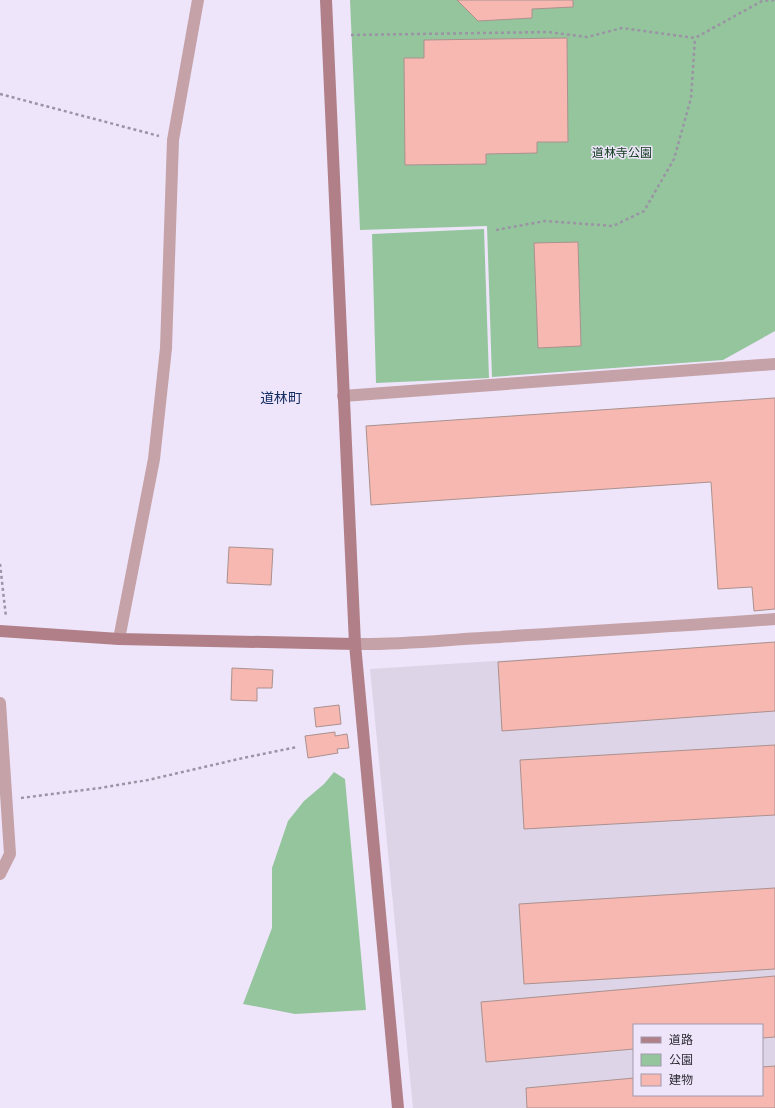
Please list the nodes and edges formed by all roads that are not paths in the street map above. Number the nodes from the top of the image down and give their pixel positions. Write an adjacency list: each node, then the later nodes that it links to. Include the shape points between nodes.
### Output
1 (198, 0): 7 (street, via 173,140 166,348 154,459)
2 (326, 0): 4 (street)
3 (775, 364): 4 (street)
4 (343, 396): 8 (street)
5 (775, 619): 8 (street, via 376,645)
6 (4, 631): 7 (street)
7 (119, 639): 8 (street)
8 (355, 644): 11 (street)
9 (0, 703): 10 (street, via 10,854)
10 (0, 874)
11 (398, 1108)

